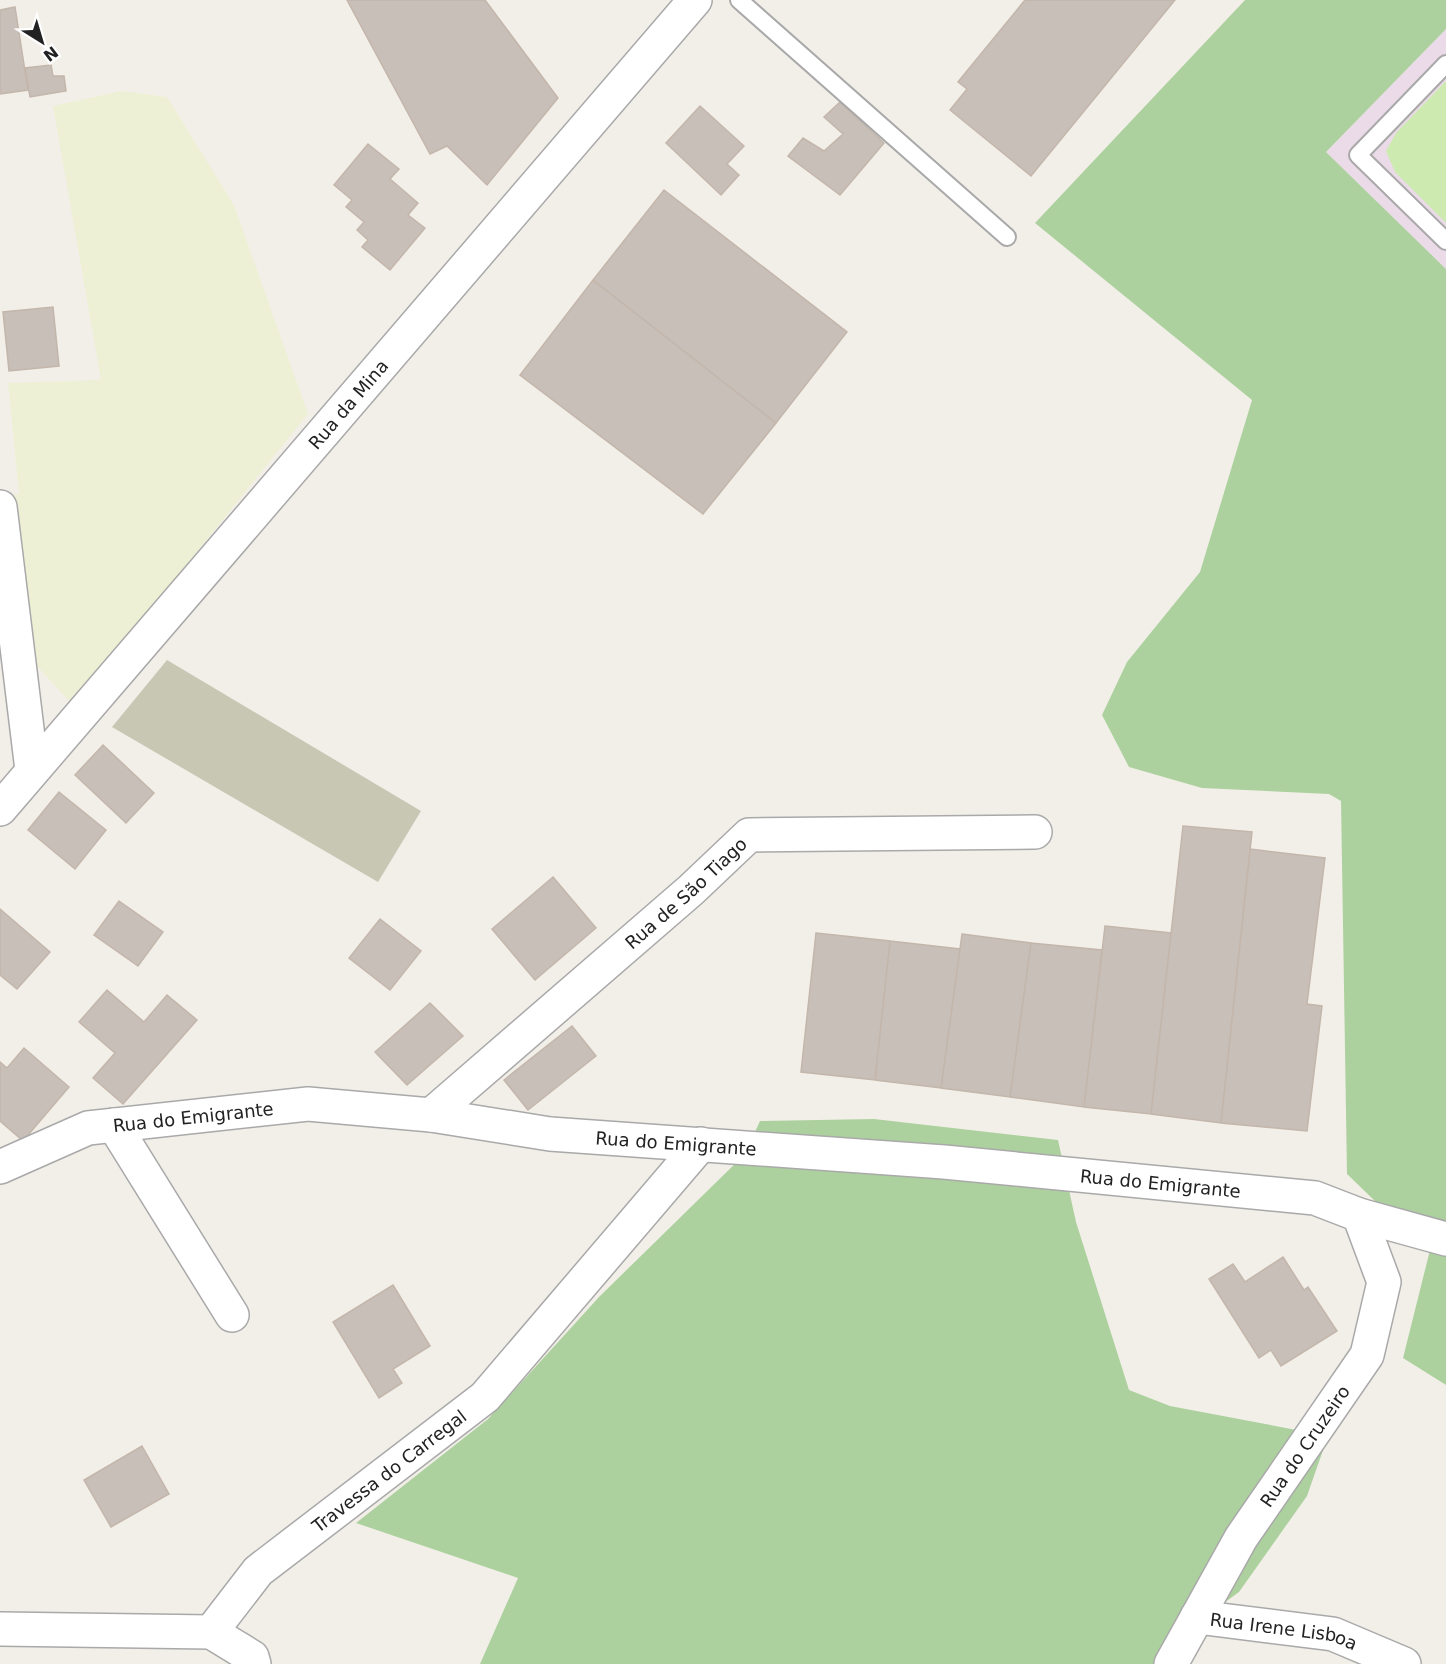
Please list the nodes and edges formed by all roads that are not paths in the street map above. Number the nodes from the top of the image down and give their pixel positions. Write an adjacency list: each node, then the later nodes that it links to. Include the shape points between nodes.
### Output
1 (695, 0): 7 (street, Rua da Mina)
2 (739, 0): 4 (lane)
3 (1446, 64): 5 (lane, via 1358,155)
4 (1007, 237)
5 (1446, 241)
6 (0, 507): 7 (street)
7 (32, 770): 8 (street, Rua da Mina)
8 (0, 809)
9 (1035, 832): 10 (street, Rua de São Tiago, via 749,835)
10 (431, 1115): 11 (street, Rua do Emigrante, via 308,1104); 12 (street, Rua do Emigrante, via 550,1134)
11 (114, 1125): 13 (street, Rua do Emigrante, via 88,1128); 16 (street)
12 (701, 1144): 14 (street, Rua do Emigrante, via 944,1161 1315,1198); 19 (street, Travessa do Carregal, via 485,1397 258,1571)
13 (0, 1167)
14 (1359, 1215): 15 (street, Rua do Emigrante); 17 (street, Rua do Cruzeiro, via 1384,1282 1367,1355 1241,1538)
15 (1446, 1239)
16 (232, 1315)
17 (1197, 1617): 21 (street, Rua do Cruzeiro); 22 (street, Rua Irene Lisboa, via 1333,1634)
18 (0, 1629): 19 (street)
19 (211, 1632): 20 (street, via 252,1657)
20 (254, 1664)
21 (1171, 1664)
22 (1404, 1664)

